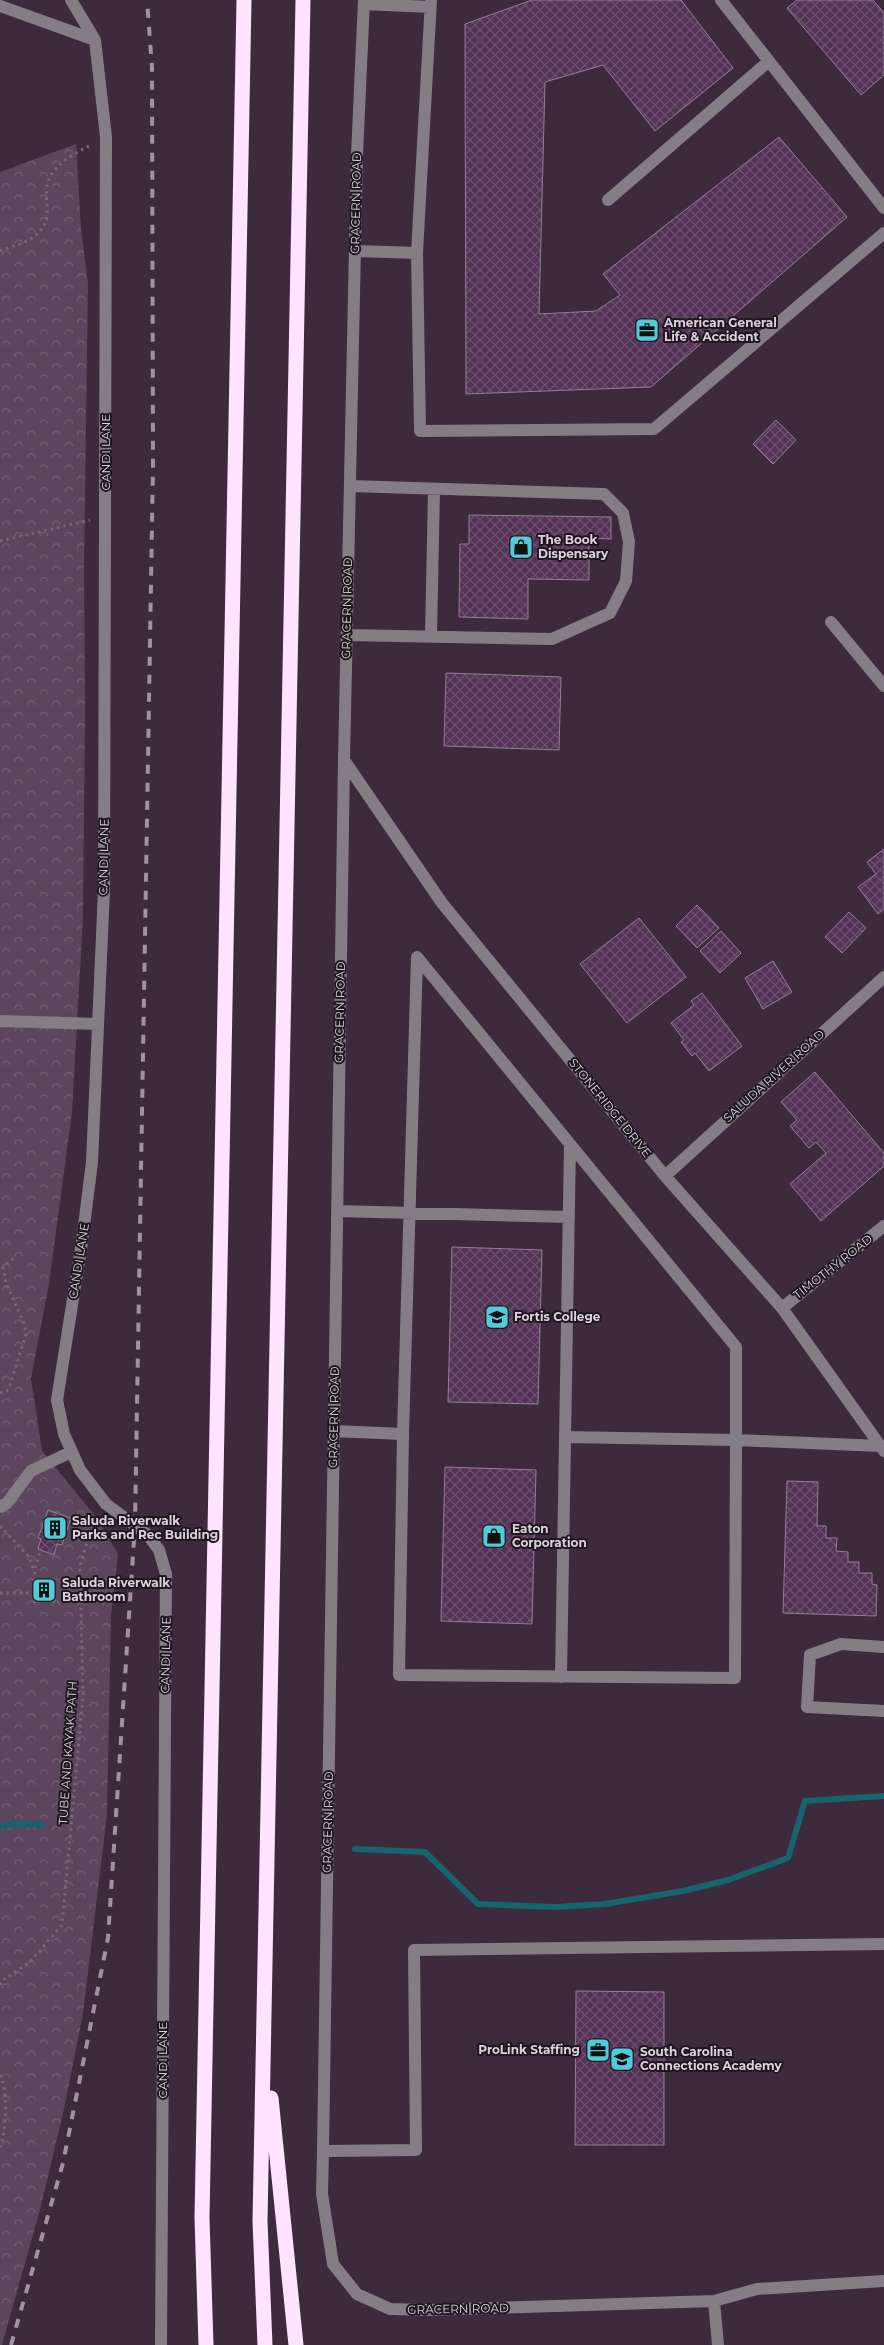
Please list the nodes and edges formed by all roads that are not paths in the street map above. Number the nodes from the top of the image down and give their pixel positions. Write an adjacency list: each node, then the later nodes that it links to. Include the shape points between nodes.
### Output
1 (71, 0): 8 (street)
2 (244, 0): 48 (highway, via 202,2218)
3 (303, 0): 43 (highway)
4 (721, 0): 9 (street)
5 (364, 2): 6 (street); 13 (street, GRACERN ROAD)
6 (430, 3): 14 (street)
7 (0, 6): 8 (street)
8 (95, 40): 24 (street, CANDI LANE, via 106,137 104,890)
9 (769, 61): 10 (street); 11 (street)
10 (608, 200)
11 (884, 208)
12 (884, 233): 14 (street, via 654,430 420,431)
13 (354, 251): 14 (street); 15 (street, GRACERN ROAD)
14 (418, 253)
15 (350, 486): 16 (street); 18 (street, GRACERN ROAD)
16 (434, 489): 19 (street); 19 (street, via 604,494 623,513 629,542 626,581 610,612 552,639)
17 (831, 622): 20 (street)
18 (347, 635): 19 (street); 21 (street, GRACERN ROAD)
19 (431, 636)
20 (884, 686)
21 (344, 760): 26 (street, STONERIDGE DRIVE, via 442,903); 27 (street, GRACERN ROAD)
22 (884, 977): 26 (street, SALUDA RIVER ROAD)
23 (0, 1021): 24 (street)
24 (98, 1024): 37 (street, CANDI LANE, via 88,1202 58,1392 59,1417)
25 (570, 1144): 28 (street, via 417,957); 29 (street); 35 (street, via 736,1347)
26 (665, 1176): 31 (street, STONERIDGE DRIVE)
27 (337, 1211): 28 (street); 32 (street, GRACERN ROAD)
28 (410, 1212): 29 (street); 33 (street)
29 (568, 1217): 34 (street)
30 (884, 1226): 31 (street, TIMOTHY ROAD)
31 (782, 1308): 36 (street, STONERIDGE DRIVE)
32 (334, 1431): 33 (street); 44 (street, GRACERN ROAD)
33 (403, 1434): 40 (street, via 398,1675)
34 (565, 1437): 35 (street); 40 (street)
35 (736, 1440): 36 (street); 40 (street, via 735,1678)
36 (882, 1448)
37 (71, 1452): 38 (street, via 31,1471); 47 (street, CANDI LANE, via 99,1497 148,1535 159,1550 166,1574)
38 (0, 1507)
39 (884, 1647): 41 (street, via 841,1644 810,1655 807,1707)
40 (561, 1677)
41 (884, 1711)
42 (884, 1944): 44 (street, via 414,1950 416,2150)
43 (264, 2034): 49 (highway, via 260,2221); 50 (highway)
44 (322, 2151): 46 (street, GRACERN ROAD, via 322,2194 333,2264 357,2294 390,2309 435,2311)
45 (884, 2281): 46 (street, GRACERN ROAD, via 757,2289)
46 (714, 2301): 51 (street)
47 (161, 2345)
48 (206, 2345)
49 (264, 2345)
50 (296, 2345)
51 (718, 2345)

